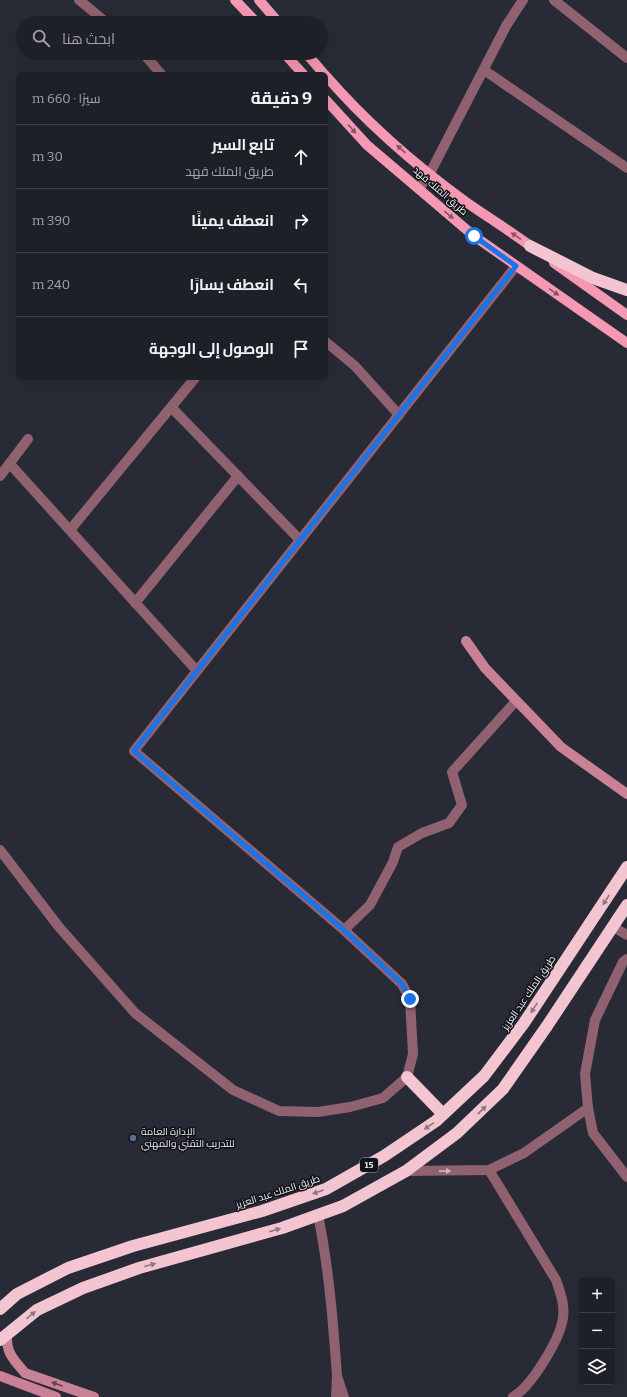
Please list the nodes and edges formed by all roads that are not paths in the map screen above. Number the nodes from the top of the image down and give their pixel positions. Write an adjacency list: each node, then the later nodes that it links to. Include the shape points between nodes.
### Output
1 (79, 0): 6 (street)
2 (235, 0): 7 (main road)
3 (259, 0): 8 (main road)
4 (523, 0): 13 (street, via 506,26)
5 (554, 0): 9 (street)
6 (98, 16)
7 (250, 16)
8 (273, 16)
9 (627, 58)
10 (149, 60): 14 (street)
11 (290, 60): 15 (main road)
12 (312, 60): 16 (main road, طريق الملك فهد)
13 (484, 70): 19 (street); 20 (street)
14 (159, 72)
15 (300, 72)
16 (322, 72)
17 (328, 78): 20 (main road, طريق الملك فهد, one-way to 17, via 375,127)
18 (328, 102): 21 (main road, طريق الملك فهد, one-way to 21, via 367,145)
19 (627, 168)
20 (430, 173): 21 (street); 22 (main road, طريق الملك فهد, one-way to 20, via 466,202)
21 (419, 189): 23 (main road, طريق الملك فهد, one-way to 23, via 474,236)
22 (530, 246): 24 (highway, via 593,278); 25 (main road, طريق الملك فهد)
23 (516, 266): 26 (main road, طريق الملك فهد, one-way to 26); 30 (street)
24 (627, 290)
25 (627, 315)
26 (627, 343)
27 (328, 344): 30 (street, via 355,366)
28 (193, 380): 29 (street)
29 (171, 407): 34 (street); 35 (street)
30 (399, 415): 36 (street)
31 (28, 439): 32 (street)
32 (10, 464): 33 (street); 35 (street)
33 (0, 476)
34 (238, 476): 36 (street); 37 (street)
35 (70, 530): 37 (street)
36 (300, 540): 39 (street)
37 (136, 603): 39 (street)
38 (466, 641): 40 (street, via 484,668)
39 (197, 670): 46 (street, via 134,751)
40 (516, 701): 41 (street, via 561,747); 46 (street, via 452,772 462,805 449,824 422,833 398,847 393,862 370,905)
41 (627, 794)
42 (0, 850): 49 (street, via 58,927 135,1014 233,1090 279,1111 318,1112 350,1108 383,1098)
43 (627, 867): 51 (highway, طريق الملك عبد العزيز / 15, one-way to 51, via 524,1023 484,1076)
44 (627, 905): 45 (highway, 15)
45 (612, 927): 47 (street); 53 (highway, 15, one-way to 45, via 457,1133 503,1089)
46 (344, 930): 49 (street, via 402,984 410,999 413,1054)
47 (627, 935)
48 (627, 959): 50 (street, via 623,962 595,1020 585,1074)
49 (407, 1078): 51 (highway)
50 (588, 1108): 52 (street, via 524,1153); 54 (street, via 593,1133)
51 (443, 1114): 56 (highway, طريق الملك عبد العزيز / 15, one-way to 56, via 384,1156 326,1189 262,1211 133,1246 68,1268 17,1294)
52 (488, 1170): 53 (street, one-way to 52); 64 (street, via 556,1280 563,1306 558,1336 542,1364 524,1388)
53 (406, 1171): 55 (highway, 15, via 343,1206)
54 (627, 1177)
55 (318, 1215): 57 (highway, 15, one-way to 55, via 37,1310 83,1288 139,1268 282,1228); 59 (street, via 332,1299)
56 (0, 1309)
57 (4, 1337): 61 (street, one-way to 57, via 25,1373 8,1351)
58 (0, 1376): 60 (street)
59 (337, 1376): 62 (street); 63 (street)
60 (56, 1397)
61 (94, 1397)
62 (336, 1397)
63 (344, 1397)
64 (513, 1397)

